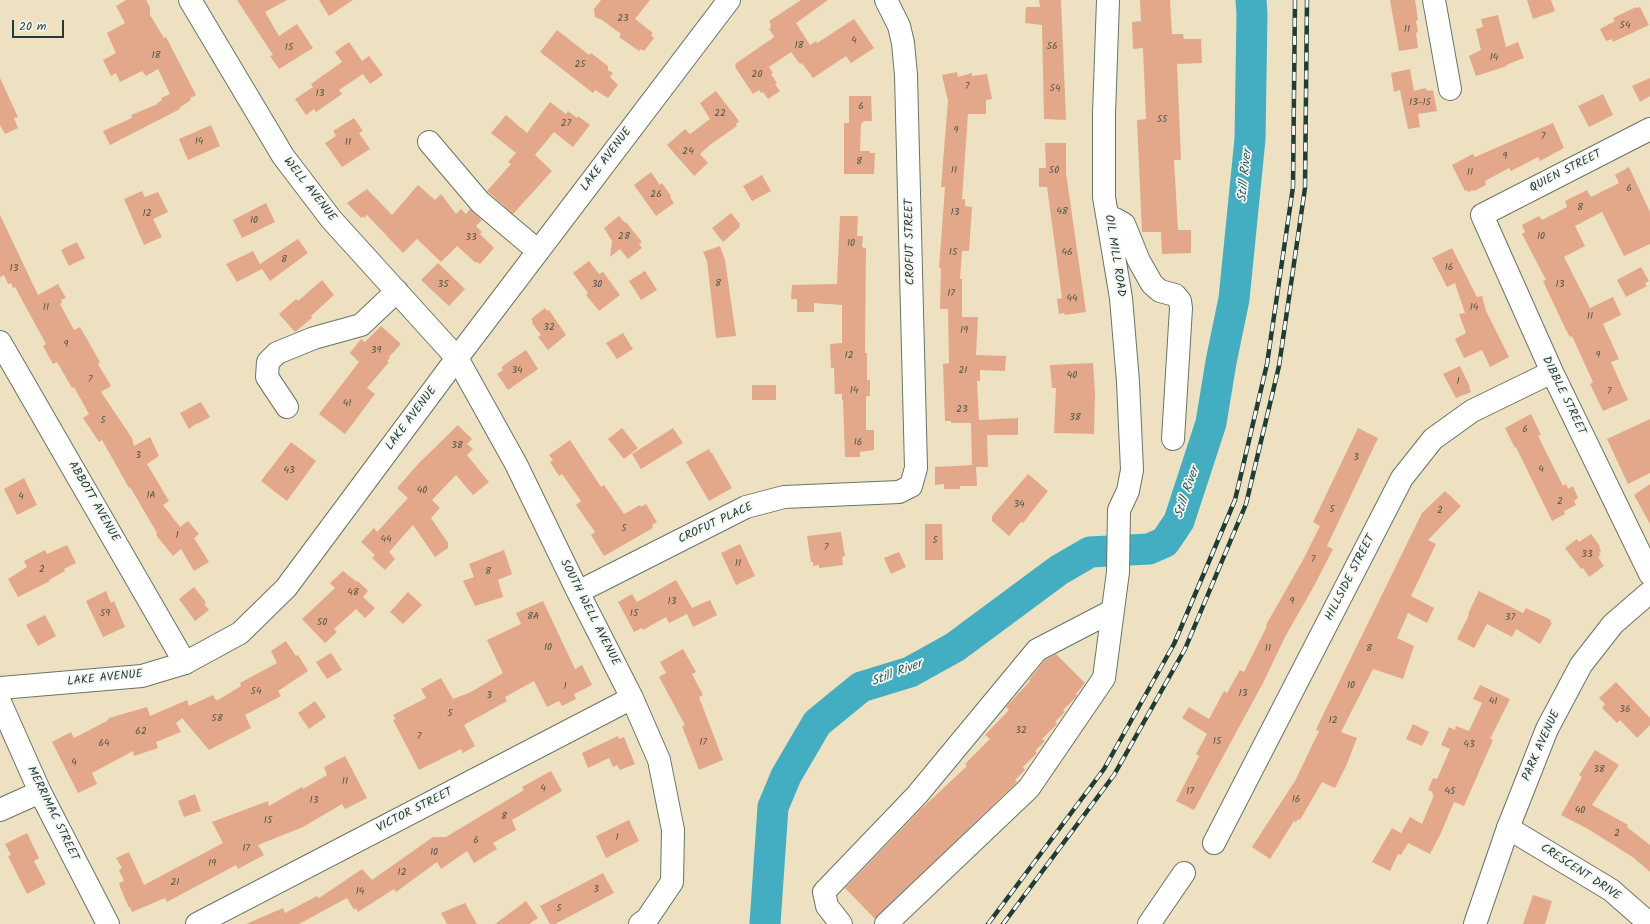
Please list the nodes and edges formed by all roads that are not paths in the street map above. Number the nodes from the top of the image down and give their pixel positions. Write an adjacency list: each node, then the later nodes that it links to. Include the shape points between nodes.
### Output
1 (190, 0): 12 (street, WELL AVENUE, via 283,156 332,219)
2 (729, 0): 11 (street, LAKE AVENUE)
3 (886, 0): 18 (street, CROFUT STREET, via 903,43 906,75 916,468)
4 (1108, 0): 10 (street, OIL MILL ROAD, via 1104,197)
5 (1434, 0): 6 (street)
6 (1450, 90)
7 (1650, 128): 9 (street, QUIEN STREET)
8 (429, 142): 11 (street, via 480,202)
9 (1482, 215): 15 (street, DIBBLE STREET)
10 (1108, 219): 17 (street, via 1115,219 1124,224 1139,261 1152,284 1160,291 1175,295 1180,300); 22 (street, OIL MILL ROAD, via 1121,298 1132,470 1118,520 1118,572)
11 (538, 251): 14 (street, LAKE AVENUE)
12 (396, 291): 14 (street, WELL AVENUE); 16 (street, via 362,325 314,338 277,353 268,362 267,377)
13 (2, 349): 23 (street, ABBOTT AVENUE)
14 (457, 358): 20 (street, SOUTH WELL AVENUE, via 516,464); 23 (street, LAKE AVENUE, via 286,588 240,633)
15 (1552, 372): 19 (street, DIBBLE STREET); 30 (street, HILLSIDE STREET, via 1472,411 1433,439 1402,478)
16 (287, 407)
17 (1173, 439)
18 (910, 486): 20 (street, CROFUT PLACE, via 899,492 784,497 746,508)
19 (1650, 574)
20 (578, 592): 25 (street, SOUTH WELL AVENUE)
21 (1650, 592): 29 (street, PARK AVENUE, via 1613,624 1581,665 1547,729)
22 (1112, 611): 35 (street, via 1037,650 917,795 824,892 827,906); 36 (street, via 1104,678 1028,788)
23 (185, 663): 24 (street, LAKE AVENUE, via 125,679)
24 (0, 688)
25 (632, 698): 33 (street, VICTOR STREET); 34 (street, SOUTH WELL AVENUE, via 658,760 673,830 672,882 647,919)
26 (0, 702): 27 (street, MERRIMAC STREET)
27 (40, 792): 28 (street); 32 (street, MERRIMAC STREET)
28 (0, 810)
29 (1508, 828): 38 (street, PARK AVENUE); 39 (street, CRESCENT DRIVE, via 1611,890 1643,918)
30 (1214, 843)
31 (1184, 873): 37 (street)
32 (108, 924)
33 (197, 924)
34 (640, 924)
35 (841, 924)
36 (886, 924)
37 (1149, 924)
38 (1476, 924)
39 (1646, 924)

